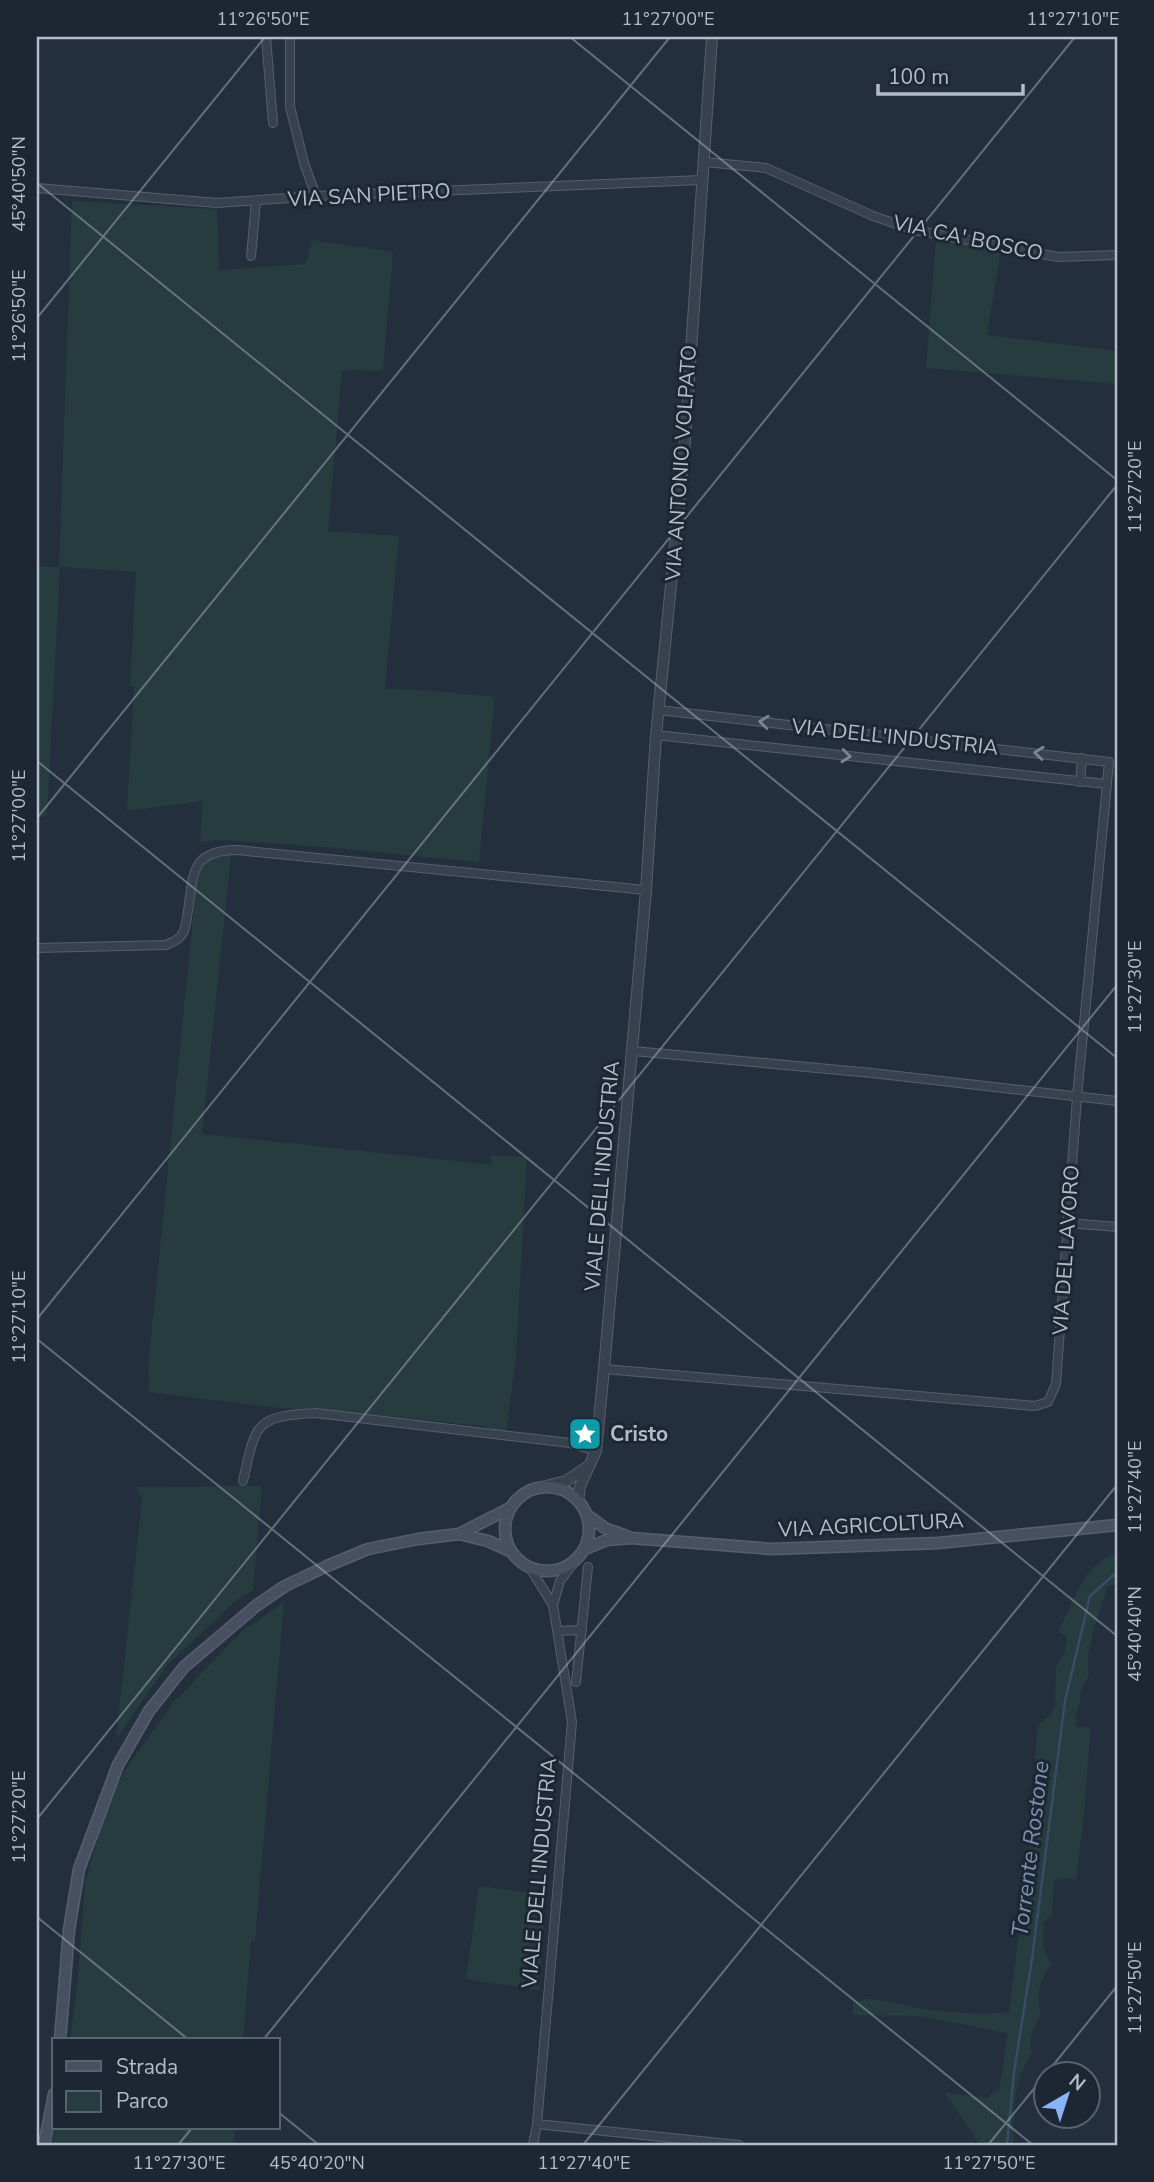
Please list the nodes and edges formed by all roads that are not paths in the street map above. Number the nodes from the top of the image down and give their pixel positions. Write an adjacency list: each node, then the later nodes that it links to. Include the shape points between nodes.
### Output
1 (266, 37): 4 (street)
2 (290, 37): 8 (street, via 290,107)
3 (712, 37): 5 (street, VIA ANTONIO VOLPATO)
4 (273, 123)
5 (704, 162): 6 (street, VIA ANTONIO VOLPATO); 11 (street, VIA CA' BOSCO, via 766,168 914,230 1058,257)
6 (702, 180): 8 (street, VIA SAN PIETRO); 12 (street, VIA ANTONIO VOLPATO, via 684,455)
7 (37, 188): 9 (street, VIA SAN PIETRO)
8 (316, 196): 9 (street, VIA SAN PIETRO)
9 (256, 202): 10 (street)
10 (251, 253)
11 (1117, 255)
12 (659, 710): 13 (street, VIA ANTONIO VOLPATO); 14 (street, VIA DELL'INDUSTRIA, one-way to 12)
13 (656, 735): 15 (street, VIA DELL'INDUSTRIA, one-way to 15); 17 (street, VIA ANTONIO VOLPATO)
14 (1082, 758): 15 (street); 16 (street, VIA DELL'INDUSTRIA, via 1108,762)
15 (1080, 782): 16 (street, VIA DELL'INDUSTRIA)
16 (1106, 784): 20 (street, VIA DELL'INDUSTRIA)
17 (646, 890): 18 (street, via 218,850 197,865 192,876 187,919 178,940 166,945); 19 (street, VIALE DELL'INDUSTRIA)
18 (37, 948)
19 (633, 1051): 20 (street); 24 (street, VIALE DELL'INDUSTRIA)
20 (1077, 1097): 21 (street); 22 (street, VIA DEL LAVORO)
21 (1117, 1101)
22 (1068, 1223): 23 (street); 24 (street, VIA DEL LAVORO, via 1056,1384 1048,1402 1034,1406)
23 (1117, 1227)
24 (604, 1368): 25 (street, VIALE DELL'INDUSTRIA)
25 (596, 1451): 26 (street, VIALE DELL'INDUSTRIA); 27 (street, via 530,1438 316,1413 290,1414 260,1424)
26 (591, 1465): 28 (street, via 566,1480); 29 (street, VIALE DELL'INDUSTRIA)
27 (243, 1481)
28 (534, 1489): 29 (main road, via 558,1488); 30 (main road)
29 (578, 1501): 31 (main road)
30 (510, 1508): 33 (main road); 36 (main road, via 504,1530)
31 (587, 1515): 34 (main road, VIA AGRICOLTURA); 35 (main road)
32 (1115, 1526): 34 (main road, VIA AGRICOLTURA, via 938,1543 773,1549)
33 (459, 1534): 36 (main road); 44 (main road, via 368,1549 285,1586 184,1667 118,1765 94,1822 79,1869 69,1930)
34 (631, 1538): 35 (main road, VIA AGRICOLTURA, via 607,1540)
35 (585, 1549): 37 (main road)
36 (510, 1551): 39 (main road, VIALE DELL'INDUSTRIA)
37 (575, 1561): 39 (main road, via 553,1572); 40 (street, via 560,1581)
38 (588, 1567): 41 (street)
39 (530, 1568): 40 (street, VIALE DELL'INDUSTRIA)
40 (553, 1605): 42 (street, VIALE DELL'INDUSTRIA)
41 (582, 1630): 42 (street); 43 (street)
42 (557, 1631): 46 (street, VIALE DELL'INDUSTRIA, via 572,1722)
43 (576, 1682)
44 (60, 2038)
45 (52, 2104): 47 (main road)
46 (537, 2123): 48 (street, VIALE DELL'INDUSTRIA); 49 (street)
47 (44, 2145)
48 (533, 2145)
49 (739, 2145)

